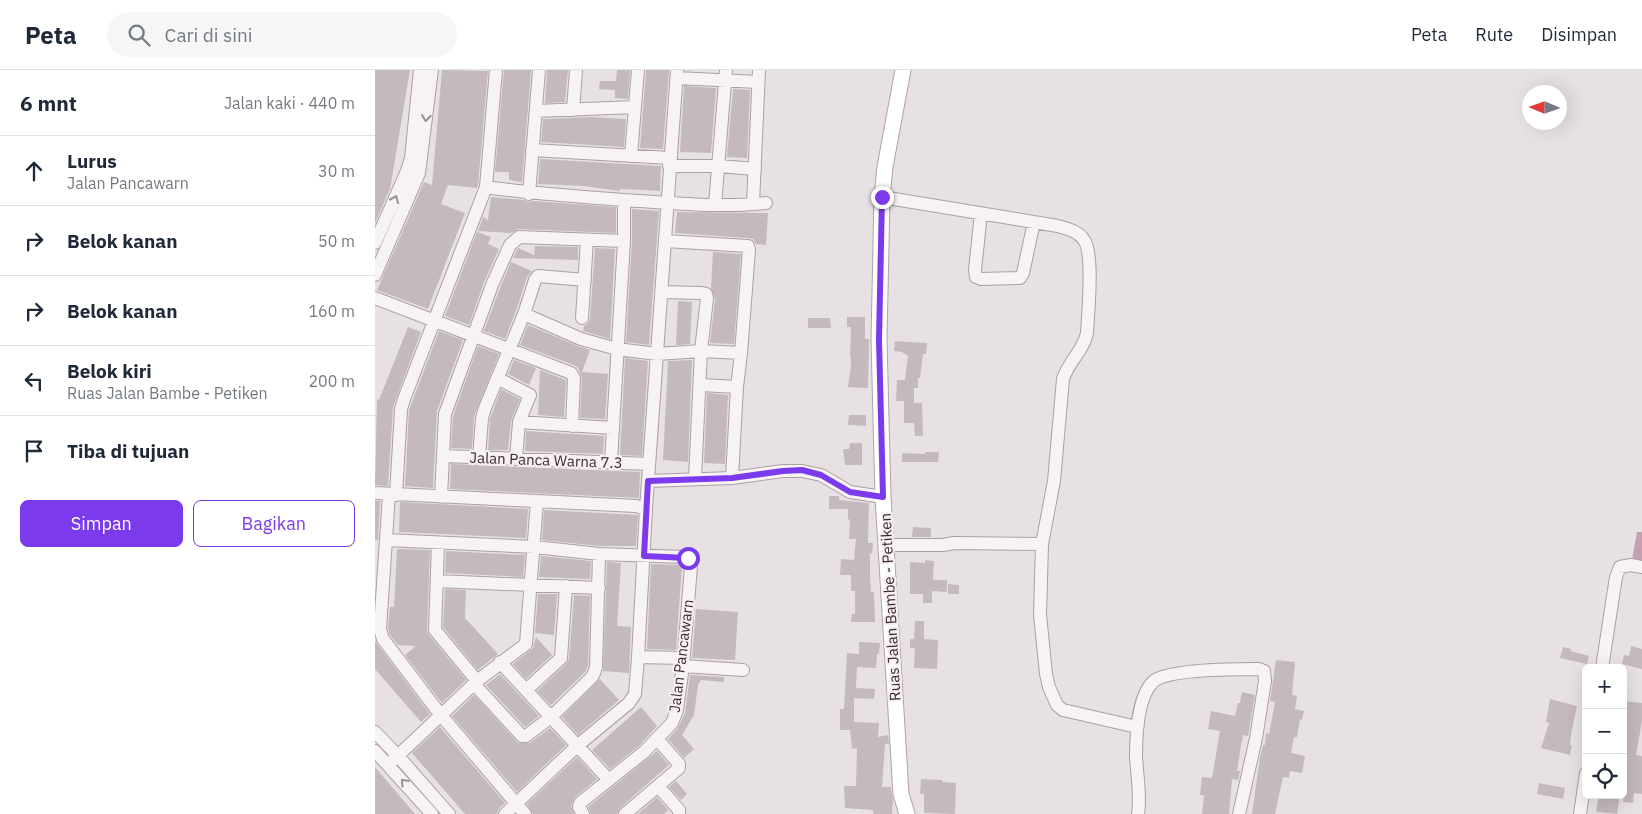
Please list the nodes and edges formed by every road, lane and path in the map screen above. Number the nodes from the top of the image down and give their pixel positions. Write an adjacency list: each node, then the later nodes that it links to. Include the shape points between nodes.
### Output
1 (420, 70): 30 (street, one-way to 1, via 411,158)
2 (431, 70): 31 (street, one-way to 31, via 419,173)
3 (496, 70): 19 (street)
4 (539, 70): 13 (street)
5 (576, 70): 12 (street)
6 (638, 70): 11 (street)
7 (903, 70): 21 (main road, Ruas Jalan Bambe - Petiken)
8 (677, 74): 9 (street); 16 (street)
9 (726, 75): 10 (street); 17 (street)
10 (758, 76): 18 (street)
11 (635, 107): 12 (street); 15 (street)
12 (573, 110): 13 (street)
13 (536, 111): 14 (street)
14 (532, 150): 15 (street); 20 (street)
15 (631, 156): 16 (street)
16 (670, 162): 17 (street); 23 (street)
17 (719, 166): 18 (street); 24 (street)
18 (755, 169): 24 (street, via 759,204)
19 (486, 187): 20 (street); 37 (street)
20 (529, 194): 22 (street)
21 (882, 197): 25 (street); 61 (main road, Ruas Jalan Bambe - Petiken, via 879,340)
22 (625, 200): 23 (street); 28 (street)
23 (667, 204): 24 (street); 29 (street)
24 (715, 206)
25 (981, 213): 26 (street); 26 (street, via 975,274 981,278 1020,278)
26 (1034, 222): 67 (street, via 1074,230 1085,241 1089,265 1087,333 1063,379 1054,481)
27 (587, 240): 28 (street); 32 (street); 38 (street, via 519,237 513,241 492,285)
28 (624, 241): 40 (street)
29 (665, 241): 33 (street); 42 (street, via 748,246)
30 (375, 243)
31 (375, 275)
32 (585, 280): 35 (street, via 538,276); 36 (street)
33 (661, 292): 41 (street, via 706,294); 43 (street)
34 (375, 298): 37 (street)
35 (524, 314): 39 (street); 40 (street, via 581,339)
36 (582, 318)
37 (434, 320): 38 (street); 59 (street, via 402,403)
38 (475, 335): 39 (street); 50 (street, via 445,414)
39 (509, 349): 44 (street); 48 (street, via 572,374)
40 (617, 349): 43 (street); 49 (street)
41 (701, 351): 42 (street); 43 (street); 45 (street)
42 (741, 353): 46 (street)
43 (657, 354): 54 (street)
44 (497, 378): 47 (street, via 530,396); 51 (street, via 482,418)
45 (701, 385): 46 (street); 55 (street)
46 (737, 387): 56 (street)
47 (519, 422): 48 (street); 52 (street)
48 (572, 426): 49 (street)
49 (613, 428): 53 (street)
50 (443, 456): 51 (street, Jalan Panca Warna 7.3); 60 (street)
51 (479, 458): 52 (street, Jalan Panca Warna 7.3)
52 (516, 458): 53 (street, Jalan Panca Warna 7.3)
53 (611, 462): 54 (street, Jalan Panca Warna 7.3)
54 (649, 464): 57 (street)
55 (695, 478): 56 (street); 57 (street)
56 (732, 478): 61 (street, via 802,470 821,475 850,492)
57 (648, 481): 63 (street)
58 (375, 493): 59 (street)
59 (392, 494): 60 (street); 64 (street)
60 (441, 497): 62 (street)
61 (883, 497): 66 (main road, Ruas Jalan Bambe - Petiken)
62 (537, 501): 63 (street, via 636,506); 68 (street)
63 (646, 510): 70 (street)
64 (386, 540): 65 (street, Jalan Pancawarn); 83 (street, via 381,634)
65 (438, 544): 68 (street, Jalan Pancawarn); 72 (street)
66 (886, 544): 67 (street); 103 (main road, Ruas Jalan Bambe - Petiken, via 901,794)
67 (1043, 544): 85 (street, via 1040,615 1046,674 1053,698 1063,710)
68 (535, 547): 69 (street, Jalan Pancawarn); 73 (street)
69 (599, 554): 70 (street, Jalan Pancawarn); 75 (street)
70 (644, 556): 76 (street); 78 (street, Jalan Pancawarn, via 685,557 690,562)
71 (1642, 567): 79 (street, via 1620,566)
72 (437, 580): 73 (street); 81 (street, via 435,630)
73 (532, 584): 74 (street); 77 (street, via 526,644)
74 (566, 586): 75 (street); 82 (street, via 561,658)
75 (599, 588): 84 (street, via 595,673)
76 (639, 657): 78 (street); 88 (street, via 633,699)
77 (500, 662): 81 (street); 82 (street)
78 (683, 662): 80 (street); 87 (street, Jalan Pancawarn, via 675,716)
79 (1603, 664)
80 (743, 670)
81 (476, 682): 83 (street); 84 (street, via 522,736)
82 (526, 690): 84 (street)
83 (440, 714): 90 (street); 95 (street)
84 (551, 717): 88 (street)
85 (1137, 727): 104 (street); 105 (street, via 1145,694 1159,678 1221,669 1263,670 1265,681)
86 (375, 732): 90 (street)
87 (657, 740): 92 (street, Jalan Pancawarn); 93 (street, via 679,764 679,768)
88 (577, 746): 92 (street); 95 (street)
89 (375, 751): 91 (street)
90 (399, 756): 91 (street); 97 (street)
91 (388, 765): 96 (street, one-way to 91)
92 (609, 780): 100 (street, Jalan Pancawarn, via 580,803)
93 (658, 786): 101 (street); 102 (street)
94 (1582, 799): 106 (street)
95 (516, 804): 98 (street); 99 (street)
96 (425, 812)
97 (449, 814)
98 (505, 814)
99 (525, 814)
100 (583, 814)
101 (625, 814)
102 (679, 814)
103 (907, 814)
104 (1138, 814)
105 (1239, 814)
106 (1580, 814)

